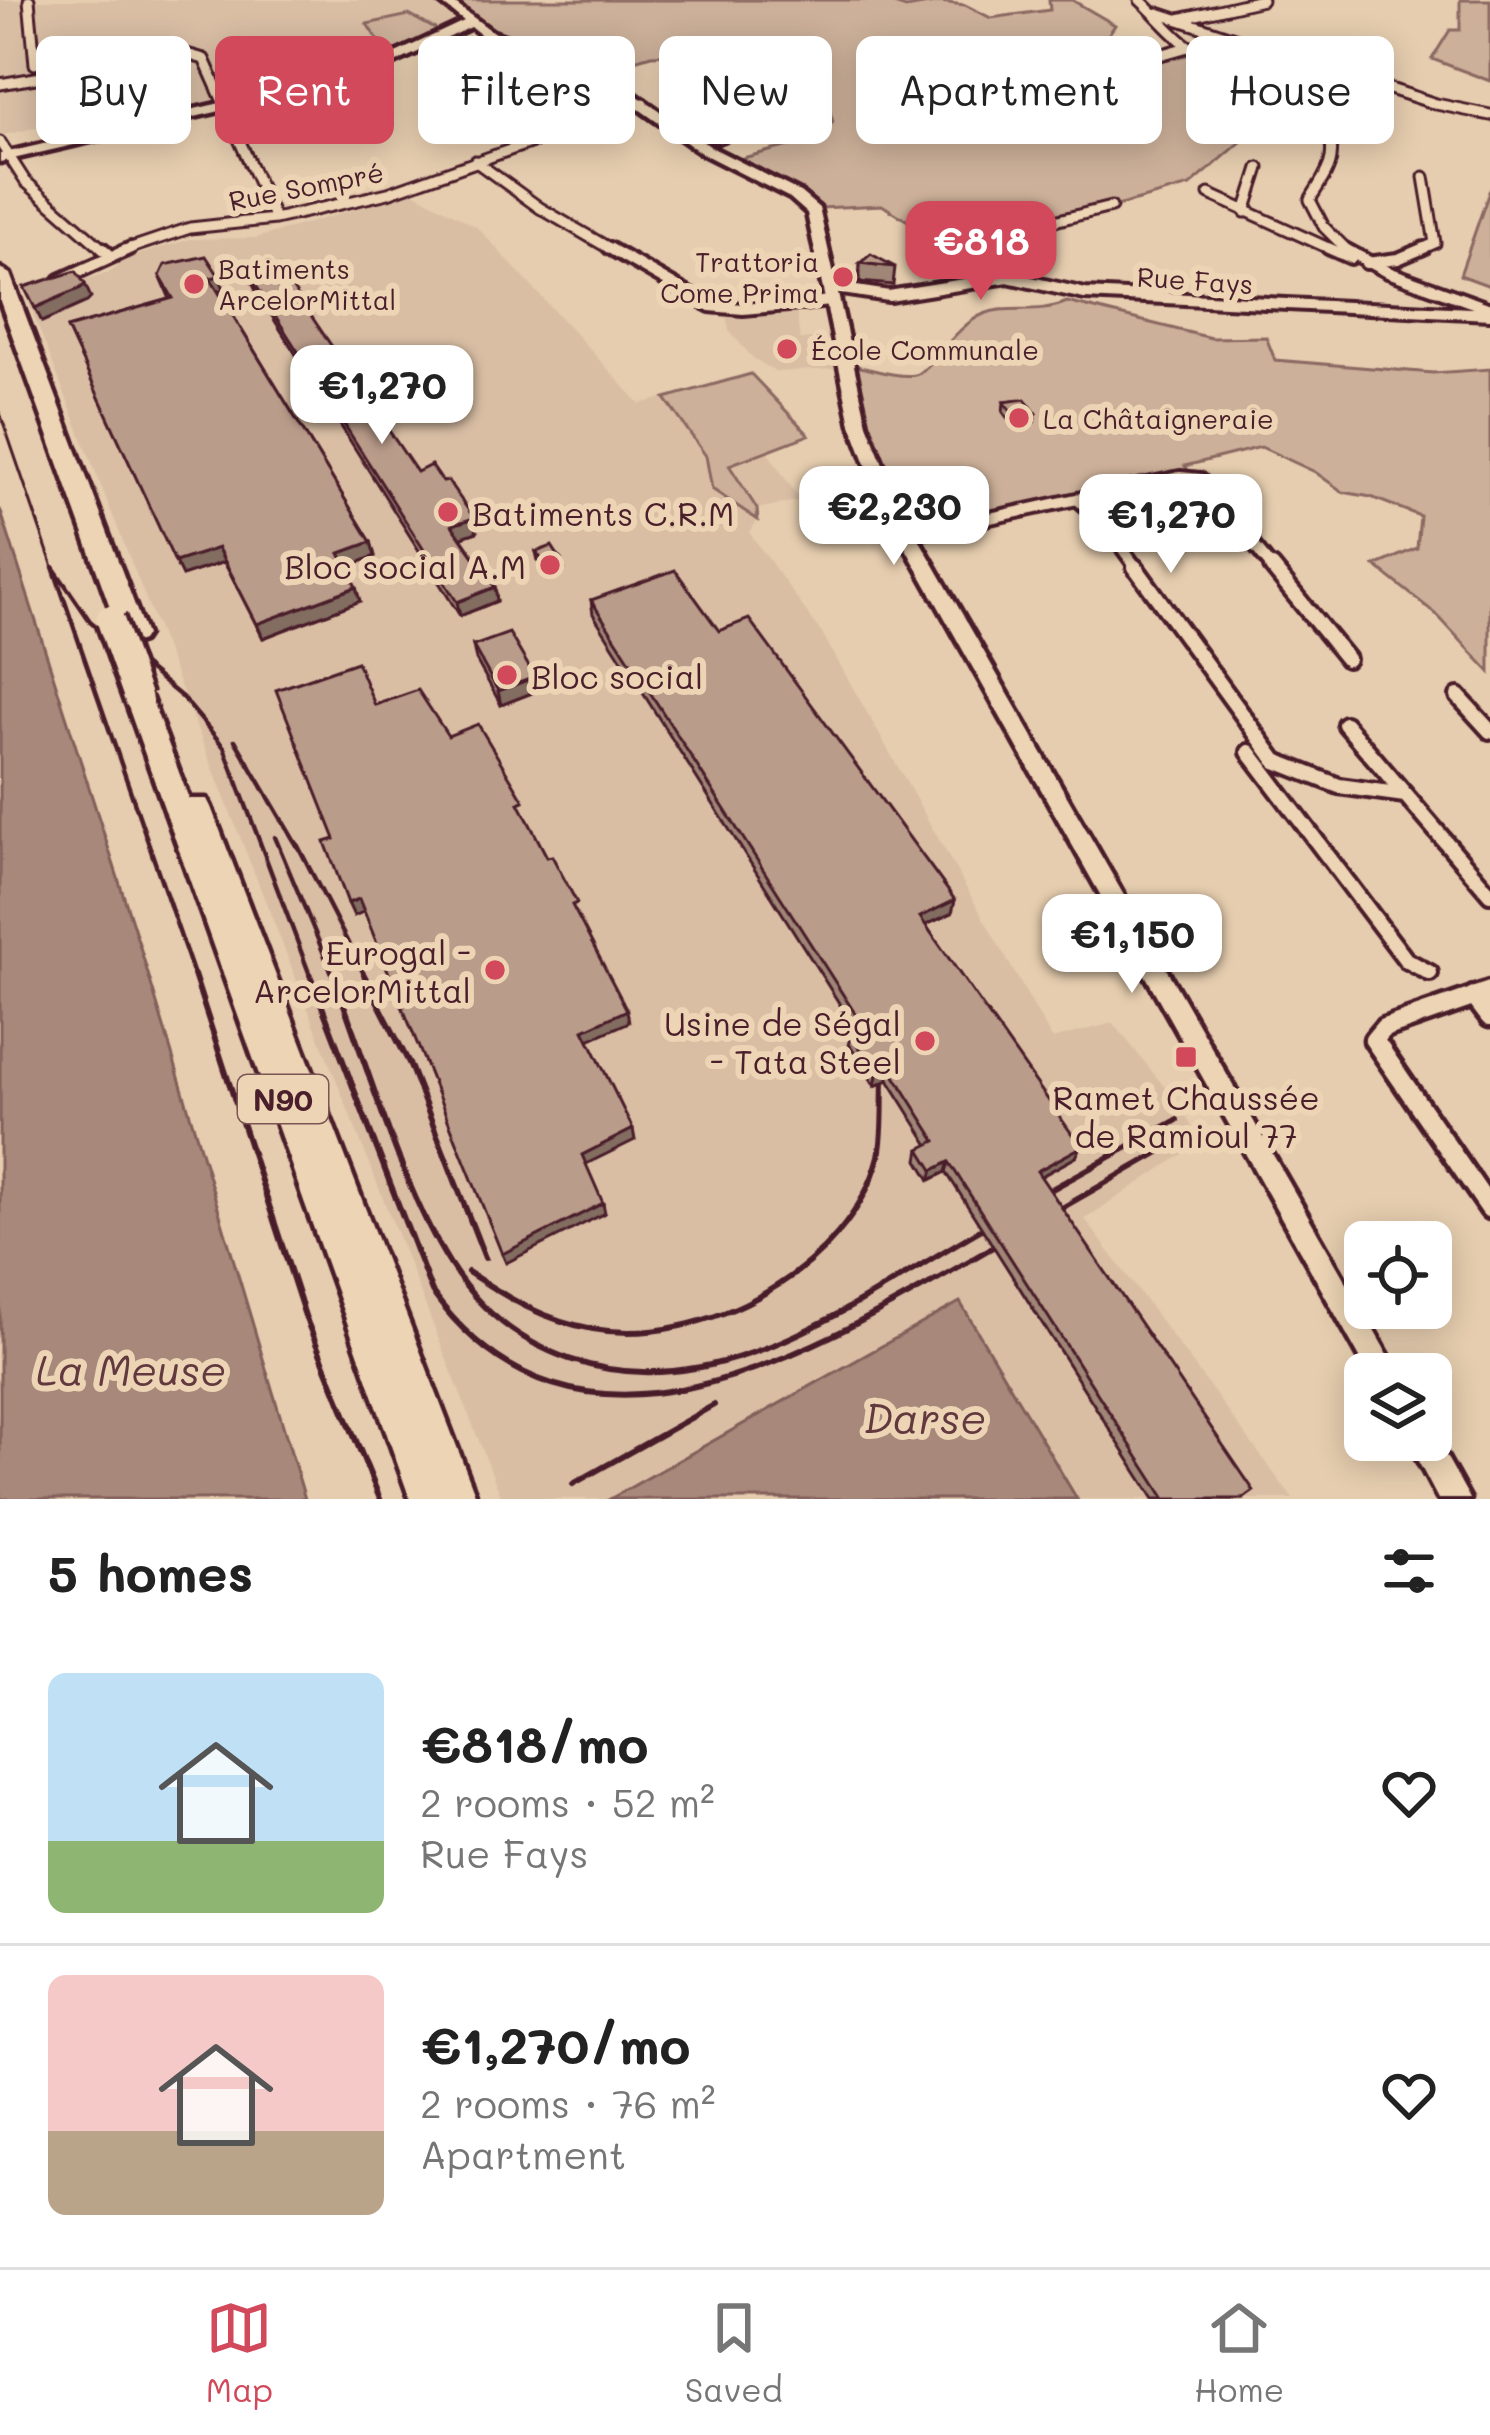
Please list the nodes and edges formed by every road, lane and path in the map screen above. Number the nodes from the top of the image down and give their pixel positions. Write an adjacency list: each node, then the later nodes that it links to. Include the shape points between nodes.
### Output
1 (29, 0): 12 (street)
2 (443, 0): 7 (main road)
3 (1140, 0): 5 (street)
4 (1262, 0): 6 (street)
5 (1154, 12): 6 (street); 9 (street)
6 (1177, 20): 8 (street)
7 (471, 23): 11 (main road); 18 (main road, via 598,74)
8 (1224, 36)
9 (1186, 44)
10 (191, 54): 16 (street, via 204,58)
11 (394, 60)
12 (35, 64): 14 (street)
13 (36, 75): 14 (street)
14 (21, 77): 15 (street)
15 (0, 84)
16 (215, 84)
17 (1394, 91): 20 (street)
18 (643, 103): 25 (street, Rue Sompré); 37 (main road, via 706,150 808,204)
19 (215, 110): 24 (main road)
20 (1490, 115)
21 (0, 142): 24 (street)
22 (241, 144): 31 (street)
23 (1333, 144): 33 (street, via 1310,200)
24 (4, 158): 32 (street)
25 (475, 160): 31 (street, Rue Sompré, via 388,194); 37 (street, Rue Fays, via 540,208 710,306 742,309)
26 (1258, 168): 30 (street)
27 (1424, 177): 33 (street, via 1435,243 1398,259)
28 (1208, 194): 30 (street, Rue Fays)
29 (1111, 207): 35 (street, via 1026,228)
30 (1245, 212): 33 (street, Rue Fays)
31 (275, 219): 32 (street, Rue Sompré, via 190,228)
32 (110, 256): 36 (street, Rue Sompré)
33 (1359, 262): 38 (street, Rue Fays)
34 (0, 274): 42 (highway, N90)
35 (1024, 280): 37 (street, Rue Fays, via 889,296); 38 (street, Rue Fays, via 1085,294)
36 (49, 285)
37 (830, 294): 41 (main road, via 866,447)
38 (1490, 311)
39 (0, 317): 42 (highway, N90)
40 (1077, 499): 41 (street); 43 (street, via 1180,476 1200,479); 49 (street, via 1103,522 1271,755)
41 (907, 536): 57 (main road)
42 (121, 627): 45 (highway, N90)
43 (1347, 659)
44 (1458, 696): 47 (street)
45 (148, 703): 59 (highway, N90); 60 (highway, N90)
46 (1346, 724): 51 (street)
47 (1490, 731)
48 (1249, 752): 50 (street)
49 (1306, 776): 50 (street); 51 (street)
50 (1280, 792): 53 (street, via 1406,960)
51 (1405, 795): 52 (street)
52 (1490, 894)
53 (1430, 973)
54 (1482, 993): 55 (street); 56 (street, via 1378,1031 1377,1047)
55 (1490, 1017)
56 (1490, 1209)
57 (1372, 1353)
58 (1433, 1461): 61 (main road)
59 (430, 1499)
60 (457, 1499)
61 (1454, 1499)

